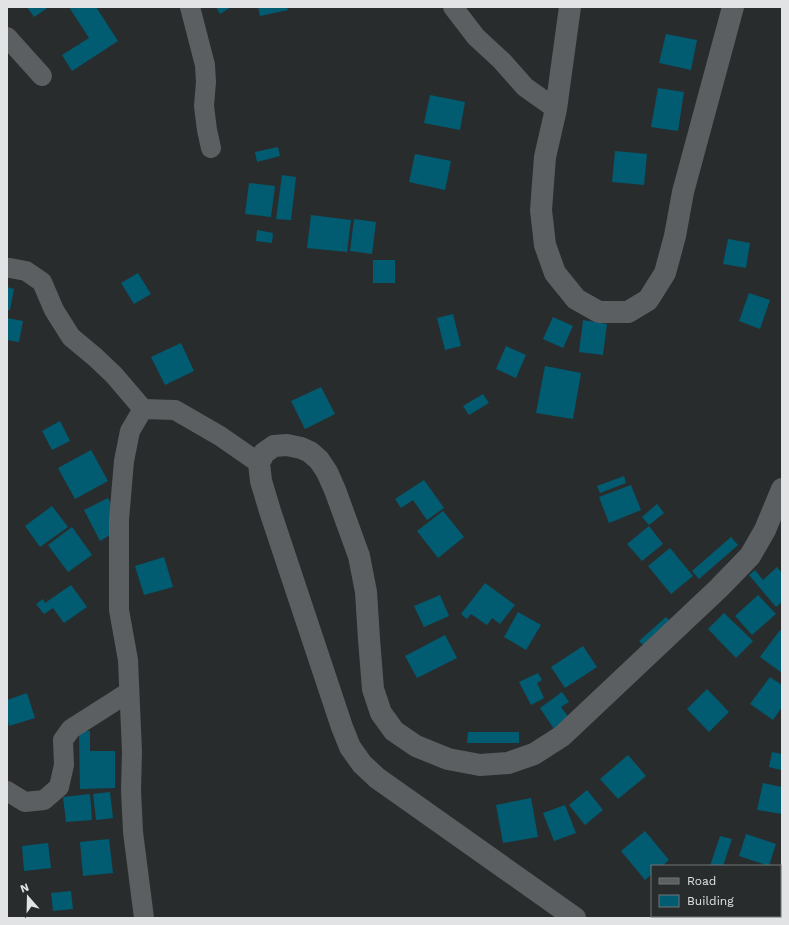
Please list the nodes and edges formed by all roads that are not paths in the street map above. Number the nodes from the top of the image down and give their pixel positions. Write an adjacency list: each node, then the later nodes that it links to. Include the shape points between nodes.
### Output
1 (190, 7): 8 (street, via 205,65 204,106)
2 (453, 7): 7 (street, via 476,37 525,87)
3 (570, 7): 7 (street)
4 (733, 7): 7 (street, via 685,184 665,273 648,300 628,312 599,312 587,306 576,299 555,272 546,245 541,210 545,157)
5 (7, 37): 6 (street)
6 (42, 76)
7 (556, 109)
8 (211, 148)
9 (7, 268): 10 (street, via 26,271 42,282 54,310 71,337 114,375)
10 (143, 409): 11 (street, via 175,410 220,436); 13 (street, via 130,431 124,460 119,520 120,610 128,660)
11 (259, 463): 12 (street, via 264,453 274,446 287,445 310,452 319,460 335,490 359,556 366,592 373,689 381,713 394,732 416,746 448,759 480,765 508,763 534,754 562,736 750,556 766,530); 16 (street, via 261,481 270,511 350,747 362,764 377,778)
12 (782, 489)
13 (129, 692): 14 (street, via 71,729 63,740 64,765 59,787 44,800 25,802); 15 (street, via 133,832)
14 (7, 791)
15 (144, 918)
16 (575, 918)

